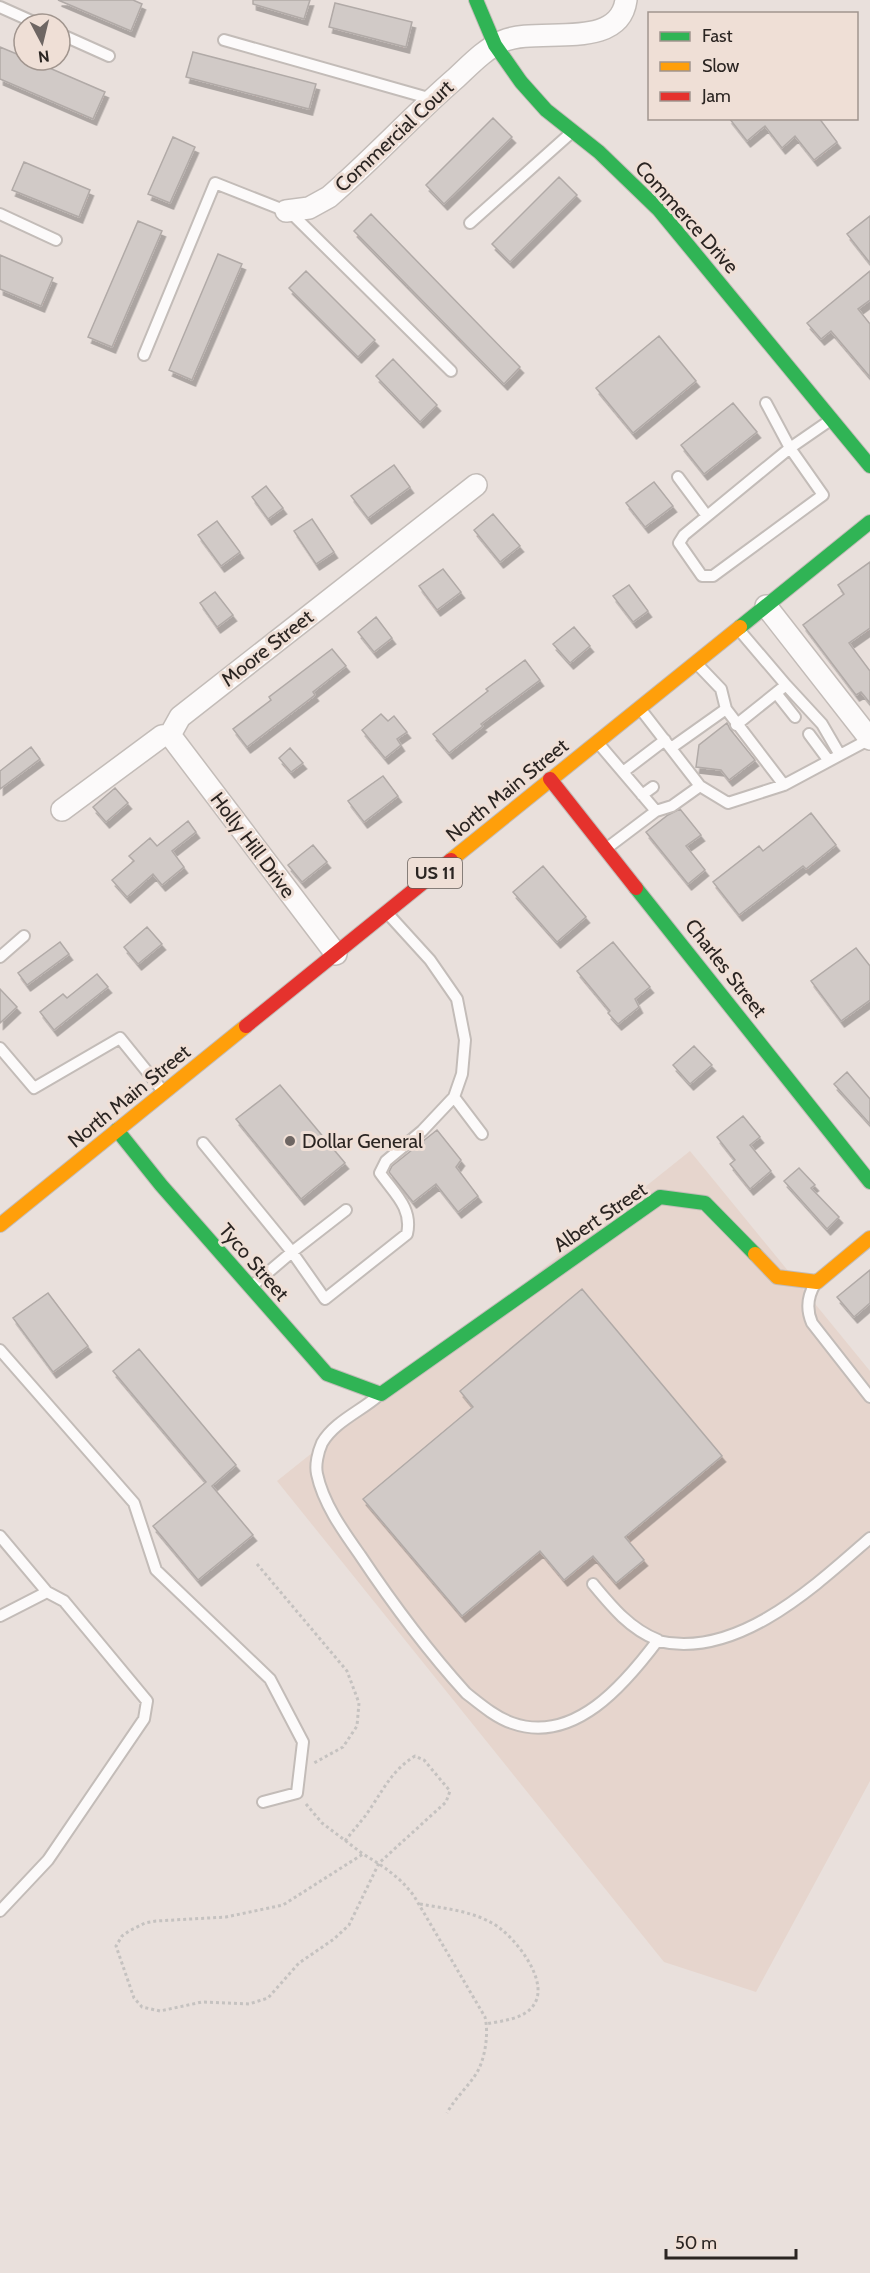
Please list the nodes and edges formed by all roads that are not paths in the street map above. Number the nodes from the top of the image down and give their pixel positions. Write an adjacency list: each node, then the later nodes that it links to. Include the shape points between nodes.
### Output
1 (476, 0): 5 (street, Commerce Drive)
2 (626, 0): 5 (street, via 616,22 607,29 519,36)
3 (72, 39): 6 (lane)
4 (224, 40): 7 (lane)
5 (495, 45): 7 (street, Commercial Court); 8 (street, Commerce Drive, via 540,103)
6 (109, 56)
7 (432, 99): 9 (street, Commercial Court, via 329,197 309,208)
8 (572, 131): 11 (lane); 16 (street, Commerce Drive, via 660,210)
9 (288, 211): 13 (lane, via 215,183); 14 (lane)
10 (0, 214): 12 (lane)
11 (470, 223)
12 (56, 240)
13 (144, 355)
14 (451, 371)
15 (766, 403): 17 (lane)
16 (832, 419): 17 (lane); 18 (street, Commerce Drive)
17 (790, 448): 21 (lane); 21 (lane, via 823,495 713,576 702,576 679,543)
18 (870, 466)
19 (678, 477): 21 (lane)
20 (476, 485): 33 (street, Moore Street, via 180,717)
21 (707, 516)
22 (870, 522): 23 (street, North Main Street / US 11)
23 (766, 606): 24 (street, North Main Street / US 11); 34 (street)
24 (738, 628): 25 (street, North Main Street / US 11); 26 (lane)
25 (697, 663): 28 (street, North Main Street / US 11); 29 (lane, via 721,689)
26 (786, 685): 27 (lane); 37 (lane, via 822,724)
27 (776, 693): 30 (lane); 31 (lane)
28 (640, 707): 35 (street, North Main Street / US 11); 36 (lane)
29 (726, 709): 31 (lane); 36 (lane)
30 (795, 717)
31 (736, 725): 42 (lane)
32 (809, 734): 38 (lane)
33 (170, 735): 45 (street, Moore Street, via 162,736); 50 (street, Holly Hill Drive)
34 (870, 739): 37 (lane)
35 (597, 742): 39 (lane); 40 (street, North Main Street / US 11)
36 (668, 744): 39 (lane); 41 (lane, via 680,767)
37 (840, 755): 38 (lane)
38 (829, 761): 42 (lane)
39 (623, 772): 44 (lane)
40 (550, 779): 47 (street, Charles Street); 48 (street, North Main Street / US 11)
41 (700, 786): 42 (lane, via 728,803); 46 (lane, via 672,806)
42 (784, 786)
43 (653, 787): 44 (lane)
44 (642, 795): 46 (lane)
45 (62, 810)
46 (656, 811): 47 (lane)
47 (607, 849): 58 (street, Charles Street)
48 (387, 912): 50 (street, North Main Street / US 11); 54 (lane, via 430,960 456,999 465,1040 462,1074)
49 (24, 936): 51 (lane)
50 (336, 954): 53 (street, North Main Street / US 11)
51 (0, 957)
52 (0, 1050): 53 (lane, via 34,1088 120,1038)
53 (165, 1092): 55 (street, North Main Street / US 11)
54 (454, 1097): 56 (lane); 62 (lane, via 386,1161 380,1173 407,1210 407,1234 325,1299)
55 (117, 1130): 60 (street, North Main Street / US 11); 64 (street, Tyco Street)
56 (482, 1134)
57 (203, 1143): 62 (lane)
58 (870, 1182)
59 (346, 1210): 62 (lane)
60 (0, 1225)
61 (870, 1238): 63 (street)
62 (292, 1252): 64 (lane)
63 (817, 1282): 66 (street, Albert Street, via 777,1277 705,1203 660,1197); 67 (lane, via 808,1302 812,1323)
64 (250, 1287): 66 (street, Tyco Street, via 327,1374)
65 (0, 1350): 74 (lane, via 134,1503 156,1570 270,1678 303,1742 297,1793)
66 (381, 1394): 73 (lane, via 335,1428 320,1449 317,1473 322,1491 388,1597 466,1693 512,1723 529,1727 562,1724 586,1713 612,1692)
67 (870, 1396)
68 (0, 1536): 71 (lane)
69 (870, 1538): 73 (lane, via 750,1628 702,1644)
70 (593, 1584): 73 (lane, via 632,1626)
71 (47, 1592): 72 (lane); 75 (lane, via 64,1601 147,1701 144,1719 48,1860)
72 (0, 1616)
73 (658, 1641)
74 (263, 1802)
75 (0, 1911)

